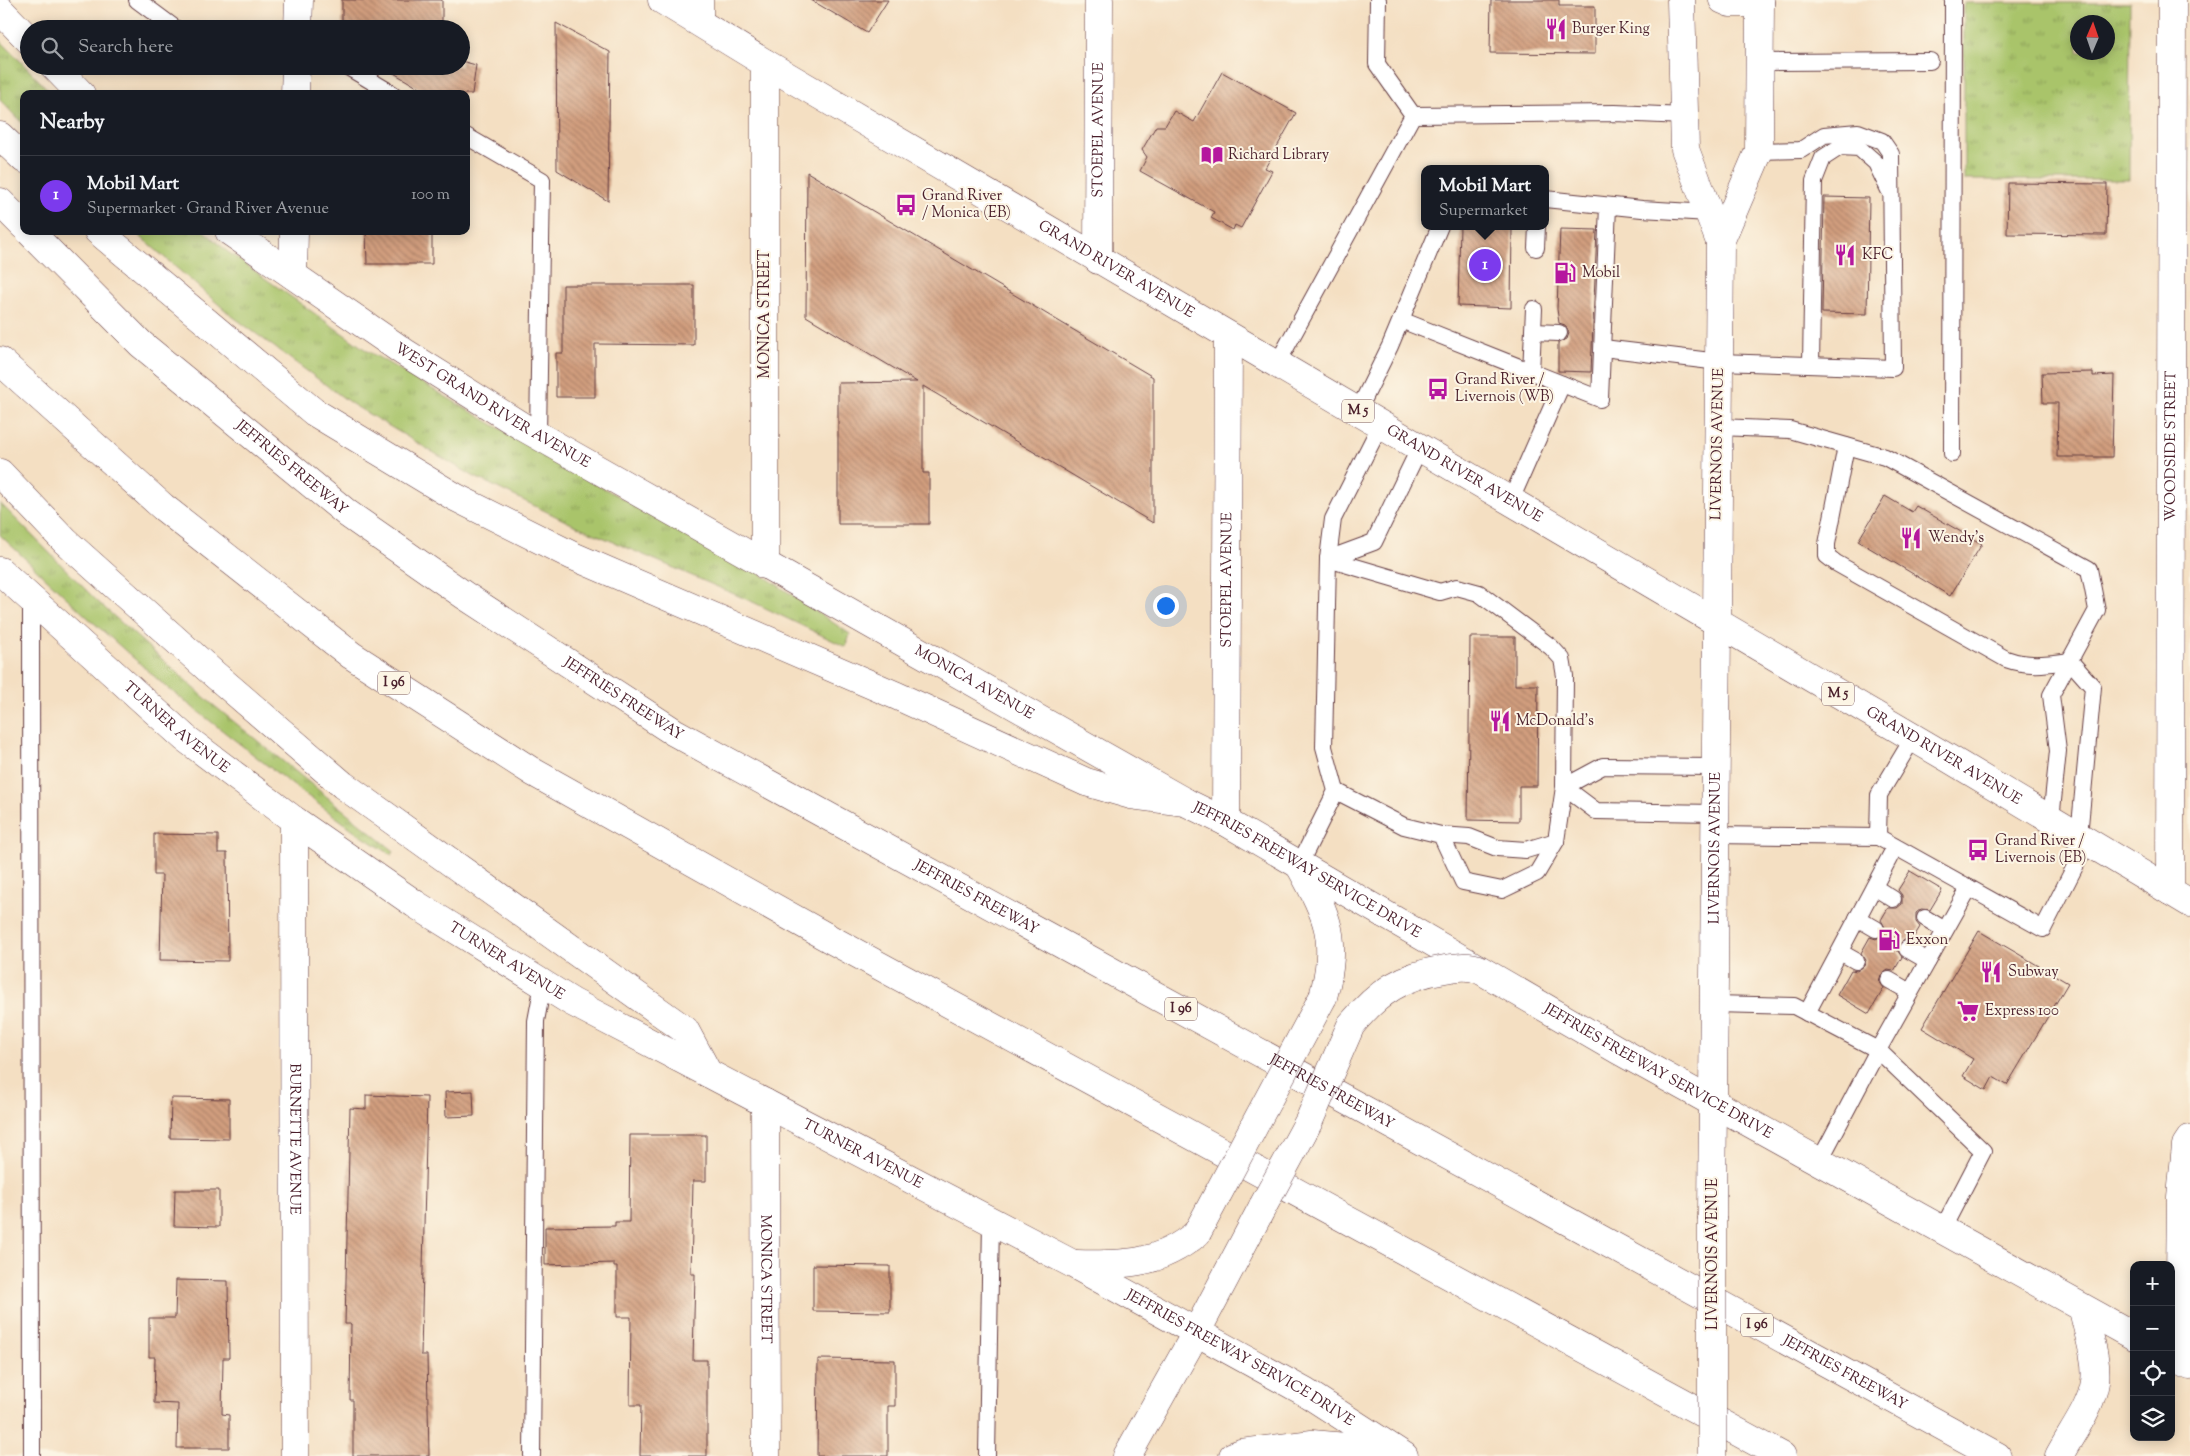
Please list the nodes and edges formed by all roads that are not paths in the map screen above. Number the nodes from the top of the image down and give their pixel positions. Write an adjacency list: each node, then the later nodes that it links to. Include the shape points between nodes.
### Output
1 (137, 0): 13 (lane)
2 (299, 0): 14 (main road)
3 (662, 0): 12 (main road, GRAND RIVER AVENUE / M 5)
4 (1099, 0): 44 (main road, STOEPEL AVENUE)
5 (1378, 0): 24 (lane, via 1377,64)
6 (1682, 0): 25 (main road, LIVERNOIS AVENUE)
7 (1723, 0): 10 (main road, via 1730,3)
8 (1953, 0): 63 (lane)
9 (2172, 0): 23 (main road, WOODSIDE STREET)
10 (1760, 2): 16 (main road, LIVERNOIS AVENUE)
11 (0, 10): 15 (main road)
12 (699, 11): 18 (main road, GRAND RIVER AVENUE / M 5)
13 (164, 20)
14 (298, 20)
15 (20, 31)
16 (1759, 62): 17 (lane); 28 (main road, LIVERNOIS AVENUE)
17 (1930, 62)
18 (765, 63): 44 (main road, GRAND RIVER AVENUE / M 5); 68 (main road, MONICA STREET)
19 (63, 75): 21 (main road)
20 (361, 75): 22 (lane)
21 (77, 90)
22 (386, 90)
23 (2180, 105): 66 (main road, WOODSIDE STREET)
24 (1413, 115): 25 (lane, via 1615,113); 54 (lane)
25 (1685, 116): 34 (main road, LIVERNOIS AVENUE, via 1685,149)
26 (0, 136): 29 (main road)
27 (470, 138): 60 (lane, via 542,180)
28 (1759, 151): 30 (lane, via 1801,150 1824,135 1858,132 1882,141 1891,154); 42 (main road, LIVERNOIS AVENUE)
29 (20, 156)
30 (1892, 196): 55 (lane, via 1893,368); 55 (lane, via 1876,163 1859,148 1840,147 1822,158 1814,181)
31 (1549, 199): 33 (lane)
32 (0, 202): 35 (main road)
33 (1608, 206): 34 (lane); 51 (lane, via 1601,260)
34 (1709, 213): 42 (main road, LIVERNOIS AVENUE)
35 (20, 222)
36 (1438, 230): 47 (lane)
37 (1537, 230): 43 (lane)
38 (33, 235): 130 (main road, JEFFRIES FREEWAY / I 96, via 141,344 348,514 472,600 674,732)
39 (103, 235): 77 (main road, via 314,412 455,496 573,556 895,695 1086,782 1131,795)
40 (236, 235): 45 (main road, WEST GRAND RIVER AVENUE)
41 (294, 235): 45 (main road)
42 (1720, 242): 53 (main road, LIVERNOIS AVENUE)
43 (1536, 248)
44 (1098, 260): 50 (main road, GRAND RIVER AVENUE / M 5)
45 (294, 275): 60 (main road, WEST GRAND RIVER AVENUE, via 404,352)
46 (1534, 309): 48 (lane)
47 (1401, 320): 56 (lane); 58 (lane)
48 (1533, 332): 49 (lane); 56 (lane)
49 (1559, 333)
50 (1228, 336): 54 (main road, GRAND RIVER AVENUE / M 5); 80 (main road, STOEPEL AVENUE)
51 (1600, 339): 53 (lane); 57 (lane, via 1600,399)
52 (0, 361): 129 (main road, I 96, via 163,507 351,655 533,772 832,940)
53 (1719, 362): 55 (lane); 59 (main road, LIVERNOIS AVENUE)
54 (1277, 364): 58 (main road, GRAND RIVER AVENUE / M 5)
55 (1811, 364)
56 (1531, 372): 57 (lane)
57 (1562, 384): 65 (lane)
58 (1369, 418): 62 (main road, GRAND RIVER AVENUE / M 5); 67 (lane, via 1333,519)
59 (1719, 427): 61 (lane, via 1790,430); 71 (main road, LIVERNOIS AVENUE)
60 (538, 435): 68 (main road, WEST GRAND RIVER AVENUE)
61 (1846, 446): 72 (lane, via 1885,457 2089,569 2097,610); 72 (lane, via 1826,556 2006,659 2037,665)
62 (1420, 447): 65 (main road, GRAND RIVER AVENUE / M 5); 67 (lane, via 1374,542)
63 (1952, 454)
64 (0, 473): 107 (main road, via 65,541 343,785 685,1030)
65 (1510, 502): 71 (main road, GRAND RIVER AVENUE / M 5)
66 (2180, 532): 90 (main road, WOODSIDE STREET)
67 (1328, 559): 75 (lane, via 1440,592 1457,587 1479,593 1551,647 1562,659 1565,676); 76 (lane, via 1324,746)
68 (765, 565): 77 (main road, MONICA AVENUE)
69 (0, 571): 70 (main road, TURNER AVENUE)
70 (31, 598): 78 (main road, TURNER AVENUE, via 185,738); 119 (lane)
71 (1716, 622): 73 (main road, GRAND RIVER AVENUE / M 5); 74 (main road, LIVERNOIS AVENUE)
72 (2070, 661): 79 (lane, via 2051,695 2058,751); 84 (lane, via 2093,687)
73 (1913, 738): 79 (main road, GRAND RIVER AVENUE / M 5); 83 (lane, via 1879,795)
74 (1715, 767): 75 (lane, via 1603,766); 81 (main road, LIVERNOIS AVENUE)
75 (1564, 787): 81 (lane, via 1596,811); 85 (lane)
76 (1336, 791): 82 (lane, via 1404,826); 87 (lane)
77 (1185, 802): 80 (main road, JEFFRIES FREEWAY SERVICE DRIVE)
78 (294, 820): 102 (main road, TURNER AVENUE, via 415,904); 120 (main road, BURNETTE AVENUE)
79 (2050, 820): 84 (main road, GRAND RIVER AVENUE / M 5)
80 (1226, 822): 87 (main road, JEFFRIES FREEWAY SERVICE DRIVE)
81 (1714, 824): 83 (lane); 104 (main road, LIVERNOIS AVENUE)
82 (1441, 835): 85 (lane, via 1470,837 1497,848 1526,850); 85 (lane, via 1463,882 1502,890 1537,873)
83 (1878, 837): 86 (lane)
84 (2083, 838): 89 (lane, via 2043,929); 90 (main road, GRAND RIVER AVENUE / M 5)
85 (1556, 841)
86 (1895, 847): 88 (lane); 89 (lane)
87 (1299, 865): 100 (main road, JEFFRIES FREEWAY SERVICE DRIVE); 114 (main road, bridge, via 1323,907 1332,950 1330,973 1323,997 1197,1233 1165,1255 1145,1261 1122,1265)
88 (1874, 887): 91 (lane); 92 (lane)
89 (1969, 888): 95 (lane)
90 (2180, 897)
91 (1893, 899)
92 (1857, 918): 94 (lane); 97 (lane)
93 (1925, 918): 95 (lane)
94 (1876, 929)
95 (1945, 930): 98 (lane)
96 (1907, 948): 98 (lane)
97 (1840, 952): 99 (lane); 105 (lane)
98 (1928, 960): 103 (lane)
99 (1856, 961)
100 (1480, 970): 109 (main road, JEFFRIES FREEWAY SERVICE DRIVE); 116 (main road, bridge, via 1454,968 1398,982 1384,991 1351,1025 1309,1120)
101 (1889, 980): 103 (lane)
102 (543, 984): 107 (main road, TURNER AVENUE); 121 (lane, via 536,1021)
103 (1910, 992): 106 (lane)
104 (1714, 1004): 105 (lane, via 1794,1006); 109 (main road, LIVERNOIS AVENUE)
105 (1807, 1013): 106 (lane)
106 (1878, 1050): 111 (lane); 113 (lane, via 1983,1150)
107 (708, 1073): 108 (main road, TURNER AVENUE)
108 (765, 1103): 112 (main road, TURNER AVENUE); 122 (main road, MONICA STREET)
109 (1714, 1104): 111 (main road, JEFFRIES FREEWAY SERVICE DRIVE); 128 (main road, LIVERNOIS AVENUE, bridge)
110 (2190, 1139): 118 (main road, via 2186,1145 2181,1197)
111 (1819, 1162): 113 (main road, JEFFRIES FREEWAY SERVICE DRIVE)
112 (991, 1221): 114 (main road, TURNER AVENUE); 123 (lane)
113 (1942, 1230): 115 (main road, JEFFRIES FREEWAY SERVICE DRIVE)
114 (1073, 1264): 116 (main road, JEFFRIES FREEWAY SERVICE DRIVE)
115 (2083, 1309): 117 (main road, JEFFRIES FREEWAY SERVICE DRIVE); 131 (main road, via 2095,1381 2084,1411)
116 (1196, 1332): 124 (main road); 127 (main road, JEFFRIES FREEWAY SERVICE DRIVE, via 1305,1392)
117 (2130, 1334)
118 (2180, 1361)
119 (32, 1456)
120 (295, 1456)
121 (532, 1456)
122 (766, 1456)
123 (987, 1456)
124 (1127, 1456)
125 (1234, 1456): 126 (main road, via 1241,1452 1312,1444 1346,1446)
126 (1386, 1456)
127 (1404, 1456)
128 (1712, 1456)
129 (1782, 1456)
130 (1997, 1456)
131 (2059, 1456)

